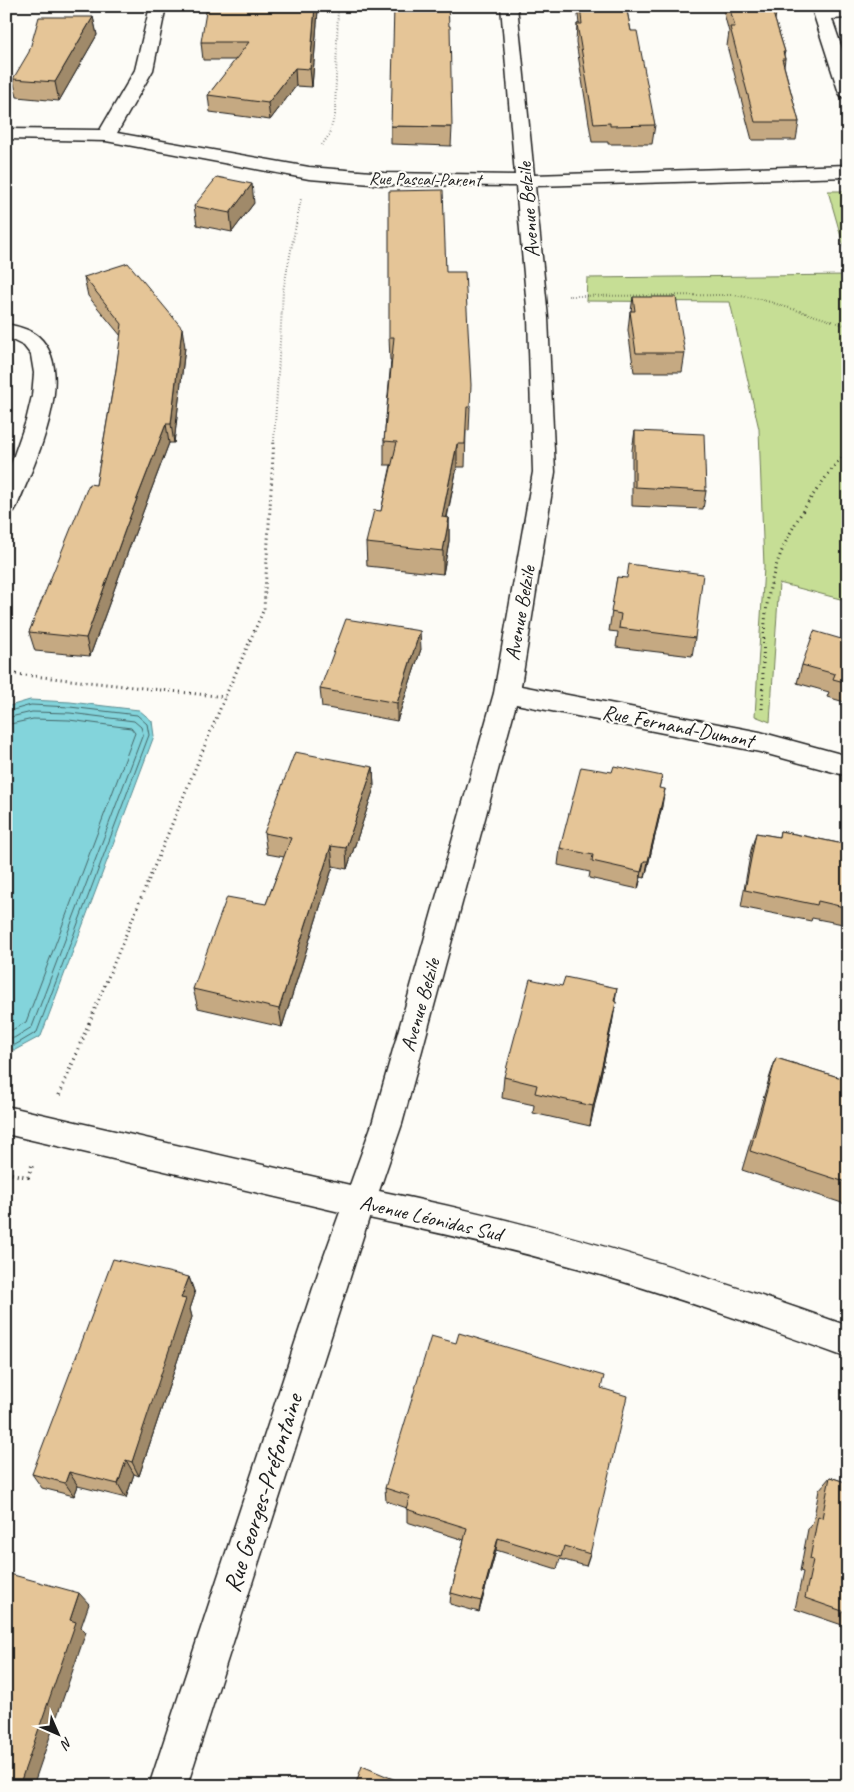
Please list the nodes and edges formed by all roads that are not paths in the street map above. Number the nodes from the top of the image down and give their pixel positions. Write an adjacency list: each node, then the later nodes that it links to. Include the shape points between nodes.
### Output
1 (158, 6): 7 (street, via 144,70)
2 (509, 6): 9 (street, Avenue Belzile)
3 (820, 10): 4 (street); 5 (street)
4 (848, 14)
5 (848, 93)
6 (6, 134): 7 (street, Rue Pascal-Parent)
7 (106, 136): 9 (street, Rue Pascal-Parent, via 309,173 384,179)
8 (848, 171): 9 (street, Rue Pascal-Parent)
9 (525, 182): 12 (street, Avenue Belzile, via 535,296 544,472)
10 (6, 330): 11 (street, via 32,341 43,358 44,390 34,434)
11 (6, 506)
12 (507, 693): 13 (street, Rue Fernand-Dumont, via 760,742); 15 (street, Avenue Belzile, via 387,1124)
13 (848, 766)
14 (6, 1120): 15 (street, Avenue Léonidas Sud)
15 (360, 1201): 16 (street, Avenue Léonidas Sud, via 599,1259); 17 (street, Rue Georges-Préfontaine)
16 (848, 1342)
17 (168, 1786)

